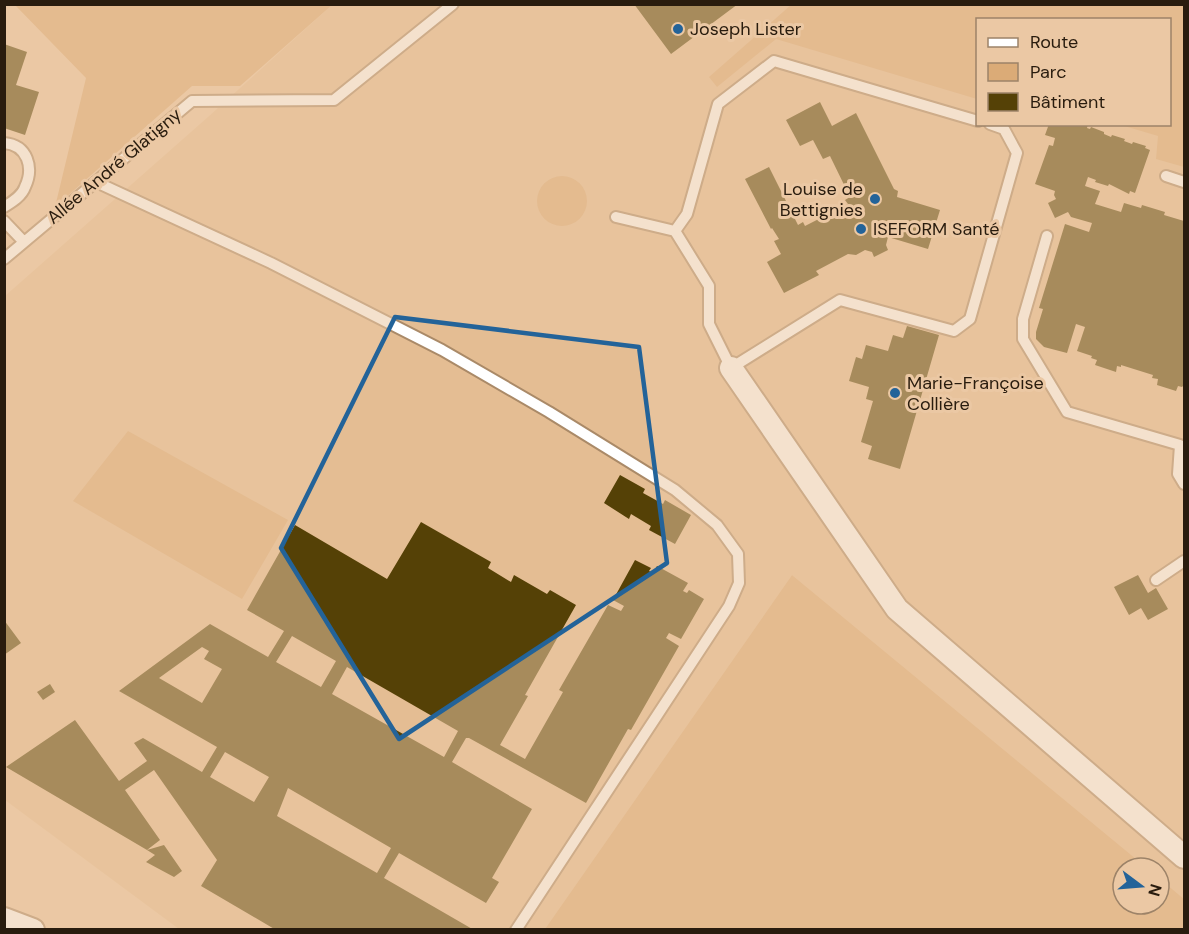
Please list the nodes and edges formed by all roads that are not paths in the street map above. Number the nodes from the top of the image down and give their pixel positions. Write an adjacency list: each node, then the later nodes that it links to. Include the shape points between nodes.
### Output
1 (453, 4): 6 (lane, Allée André Glatigny, via 334,100 192,101)
2 (976, 120): 11 (lane, via 774,61 718,104 687,214)
3 (996, 126): 15 (lane, via 1004,129 1017,153 970,319 954,330 840,300)
4 (4, 143): 8 (lane, via 21,149 30,167 25,188)
5 (1166, 176): 7 (lane)
6 (96, 182): 13 (lane, Allée André Glatigny); 23 (lane, via 271,262 451,355 675,490 717,525 738,554 739,584 729,606)
7 (1185, 182)
8 (4, 207)
9 (616, 217): 11 (lane)
10 (4, 221): 13 (lane)
11 (675, 231): 15 (lane, via 709,286 709,324)
12 (1047, 236): 16 (lane, via 1023,319 1023,339 1067,412)
13 (24, 242): 14 (lane, Allée André Glatigny)
14 (4, 259)
15 (730, 368): 20 (street, via 897,609)
16 (1182, 442): 17 (lane, via 1178,474)
17 (1185, 484)
18 (1185, 561): 19 (lane)
19 (1156, 580)
20 (1185, 857)
21 (4, 919): 22 (street)
22 (33, 930)
23 (516, 930)

